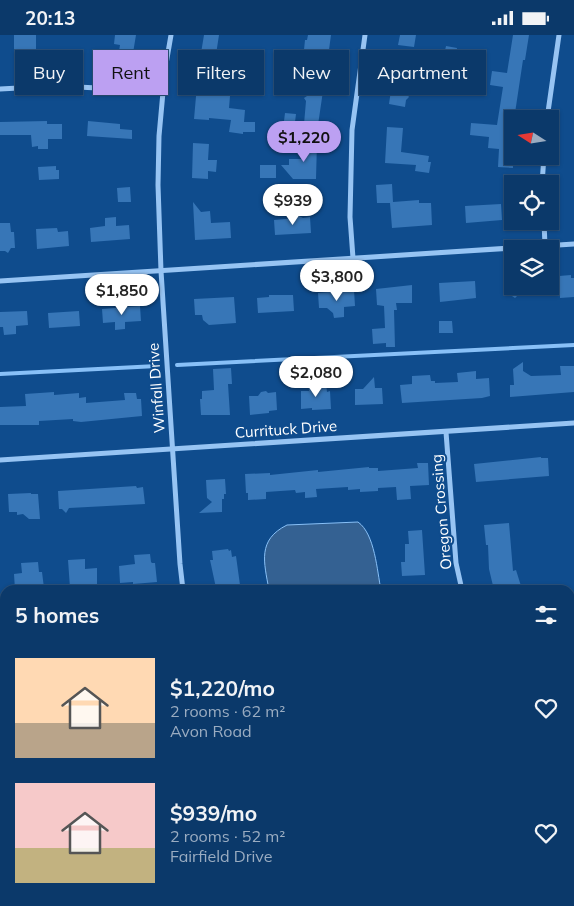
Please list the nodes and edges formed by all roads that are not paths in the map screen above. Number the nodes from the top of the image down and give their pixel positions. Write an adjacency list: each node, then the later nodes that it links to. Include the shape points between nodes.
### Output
1 (171, 35): 4 (street, Winfall Drive)
2 (365, 35): 12 (street, via 352,130 350,217)
3 (560, 35): 8 (street)
4 (168, 57)
5 (93, 87): 6 (street)
6 (0, 89)
7 (163, 95): 13 (street, Winfall Drive, via 158,185)
8 (548, 110)
9 (574, 244): 10 (street)
10 (559, 245)
11 (504, 249): 12 (street)
12 (353, 258): 13 (street)
13 (161, 271): 14 (street); 17 (street, Winfall Drive)
14 (0, 281)
15 (574, 423): 16 (street, Currituck Drive)
16 (446, 432): 17 (street, Currituck Drive); 20 (street, Oregon Crossing, via 456,563)
17 (172, 449): 18 (street, Currituck Drive); 19 (street, Winfall Drive)
18 (0, 460)
19 (182, 585)
20 (461, 585)

